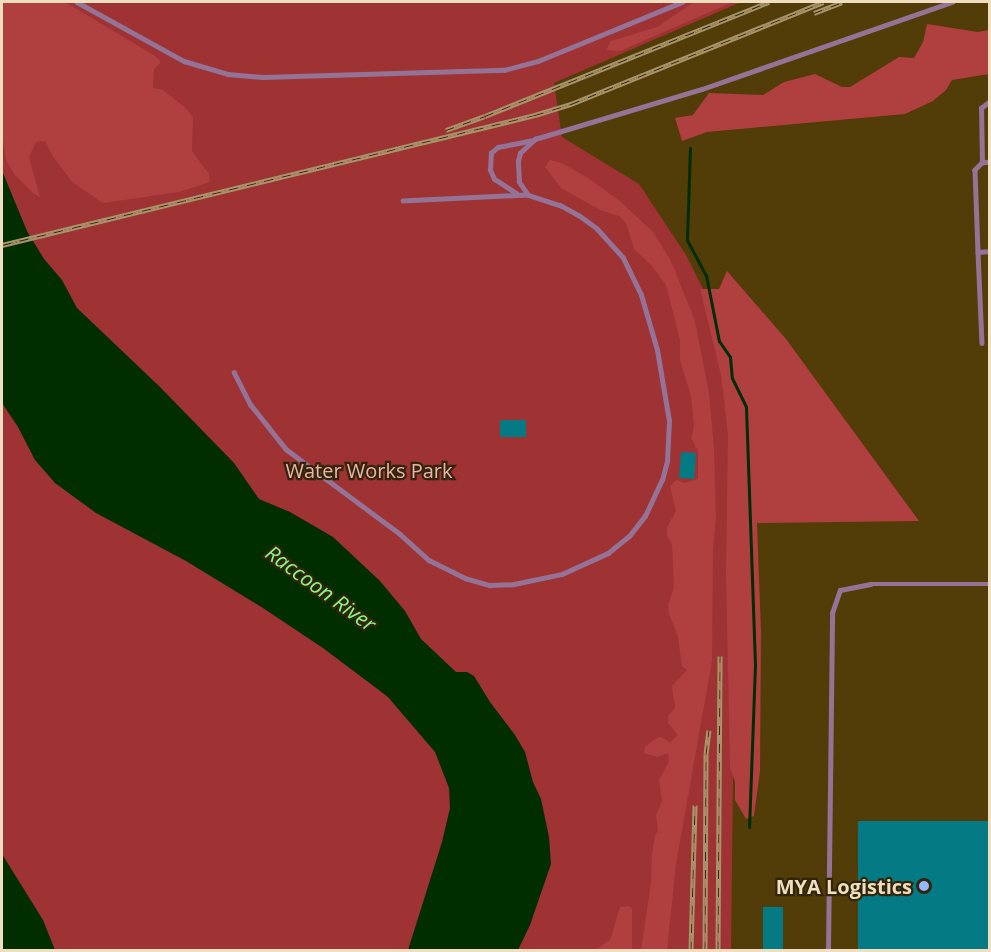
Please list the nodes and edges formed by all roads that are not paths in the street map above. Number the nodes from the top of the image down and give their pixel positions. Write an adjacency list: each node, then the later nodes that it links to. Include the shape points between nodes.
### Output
1 (77, 2): 2 (lane, via 184,61 228,74 263,76 504,70 538,61)
2 (682, 2)
3 (952, 2): 5 (lane, via 702,89)
4 (990, 101): 7 (lane, via 981,108)
5 (535, 139): 8 (lane, via 498,147 491,153 494,179); 9 (lane, via 520,153 518,161 519,182)
6 (990, 162): 7 (lane)
7 (982, 163): 11 (lane, via 975,171)
8 (519, 195): 9 (lane); 10 (lane)
9 (528, 195): 14 (lane, via 579,216 610,242 634,276 657,350 669,421 667,461 645,516 608,554 562,574 514,584 489,585 446,570 286,449 251,405)
10 (403, 201)
11 (978, 252): 12 (lane); 13 (lane)
12 (990, 252)
13 (982, 343)
14 (234, 372)
15 (990, 584): 16 (lane, via 870,584 840,590 832,613)
16 (828, 951)

